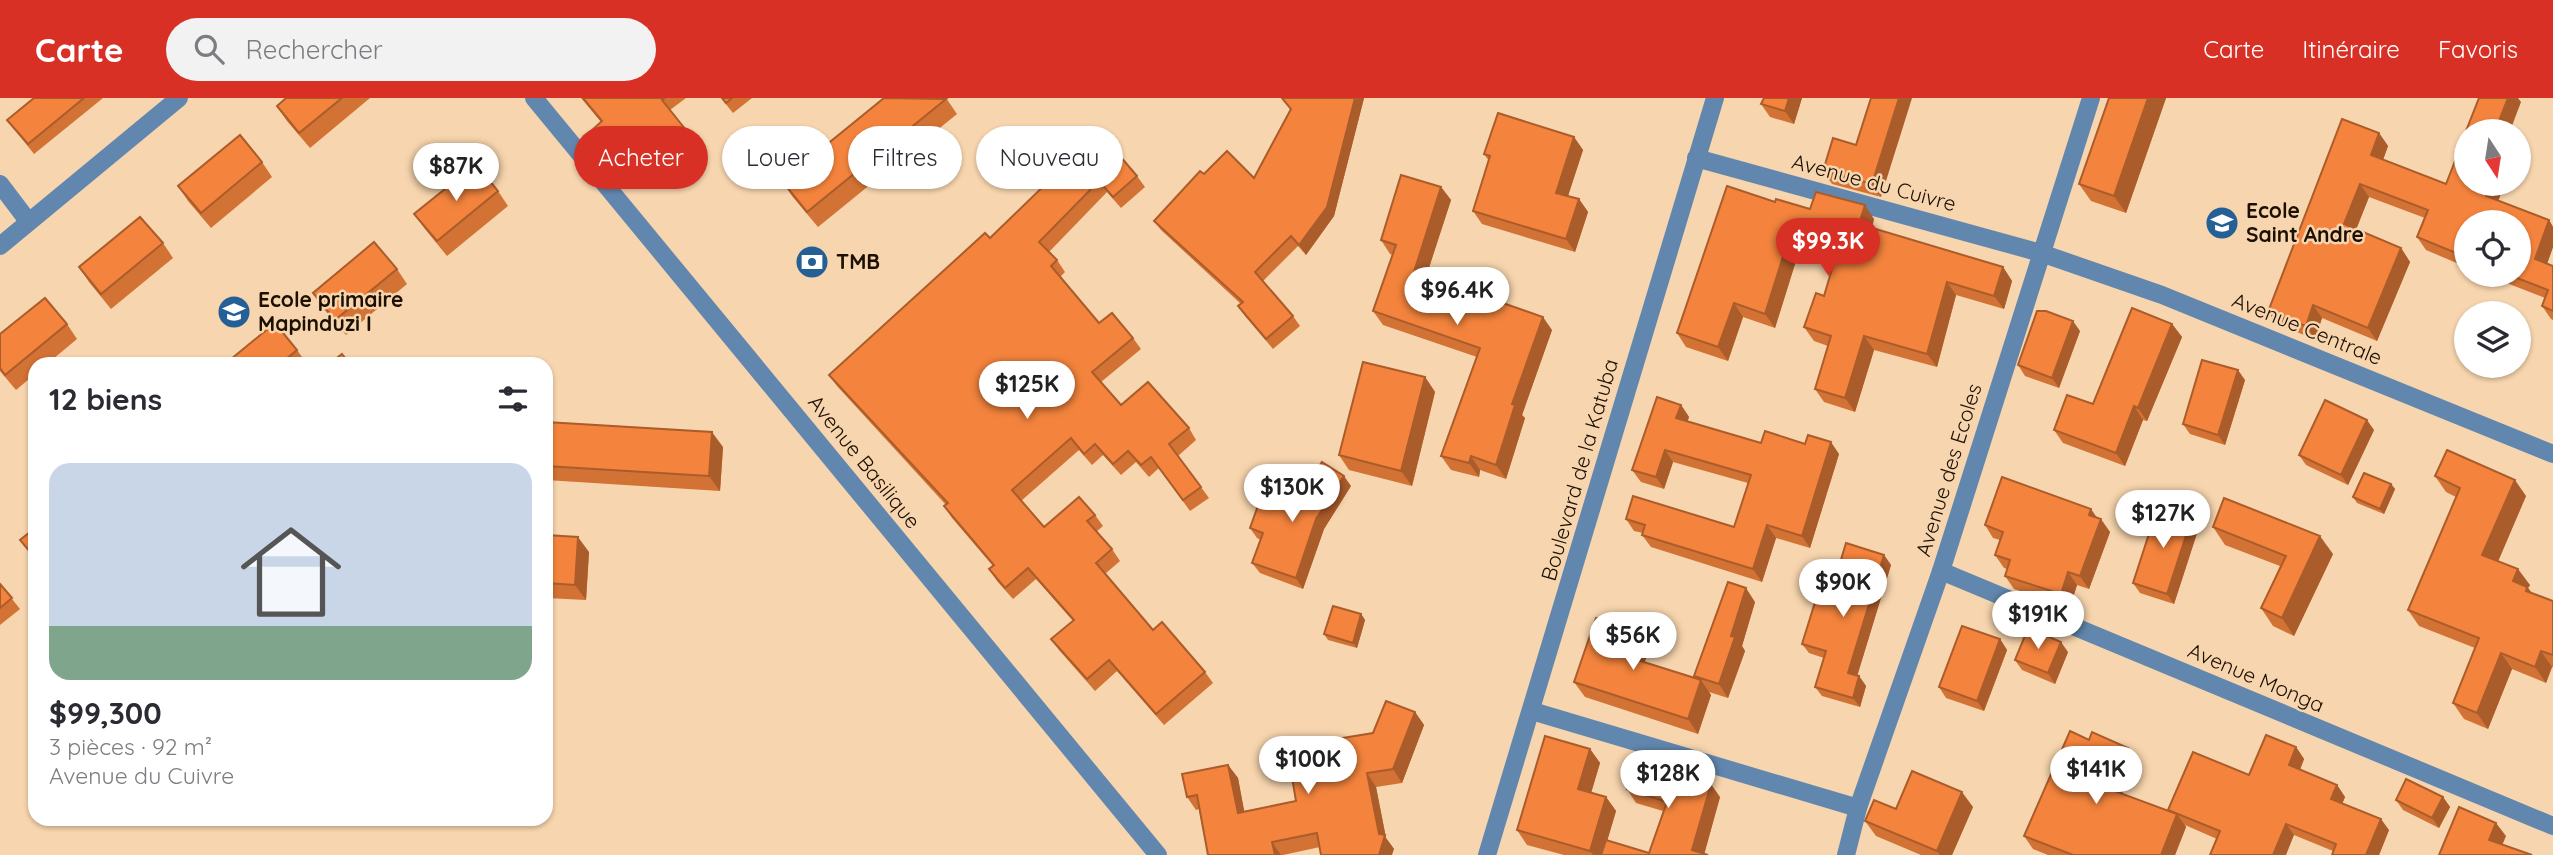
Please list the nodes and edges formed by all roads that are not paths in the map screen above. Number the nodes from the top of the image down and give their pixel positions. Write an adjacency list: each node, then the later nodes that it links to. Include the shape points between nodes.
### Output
1 (179, 98): 7 (street)
2 (534, 98): 15 (street, Avenue Basilique)
3 (1715, 98): 5 (street, Boulevard de la Katuba)
4 (2091, 98): 9 (street, Avenue des Ecoles)
5 (1696, 158): 9 (street, Avenue du Cuivre); 12 (street, Boulevard de la Katuba)
6 (0, 184): 7 (street)
7 (28, 222): 8 (street)
8 (0, 246)
9 (2041, 253): 10 (street, Avenue Centrale, via 2162,295); 11 (street, Avenue des Ecoles)
10 (2553, 454)
11 (1941, 571): 13 (street, Avenue des Ecoles); 14 (street, Avenue Monga)
12 (1532, 711): 13 (street); 16 (street, Boulevard de la Katuba)
13 (1858, 808): 17 (street, Avenue des Ecoles)
14 (2553, 826)
15 (1158, 855)
16 (1488, 855)
17 (1846, 855)

